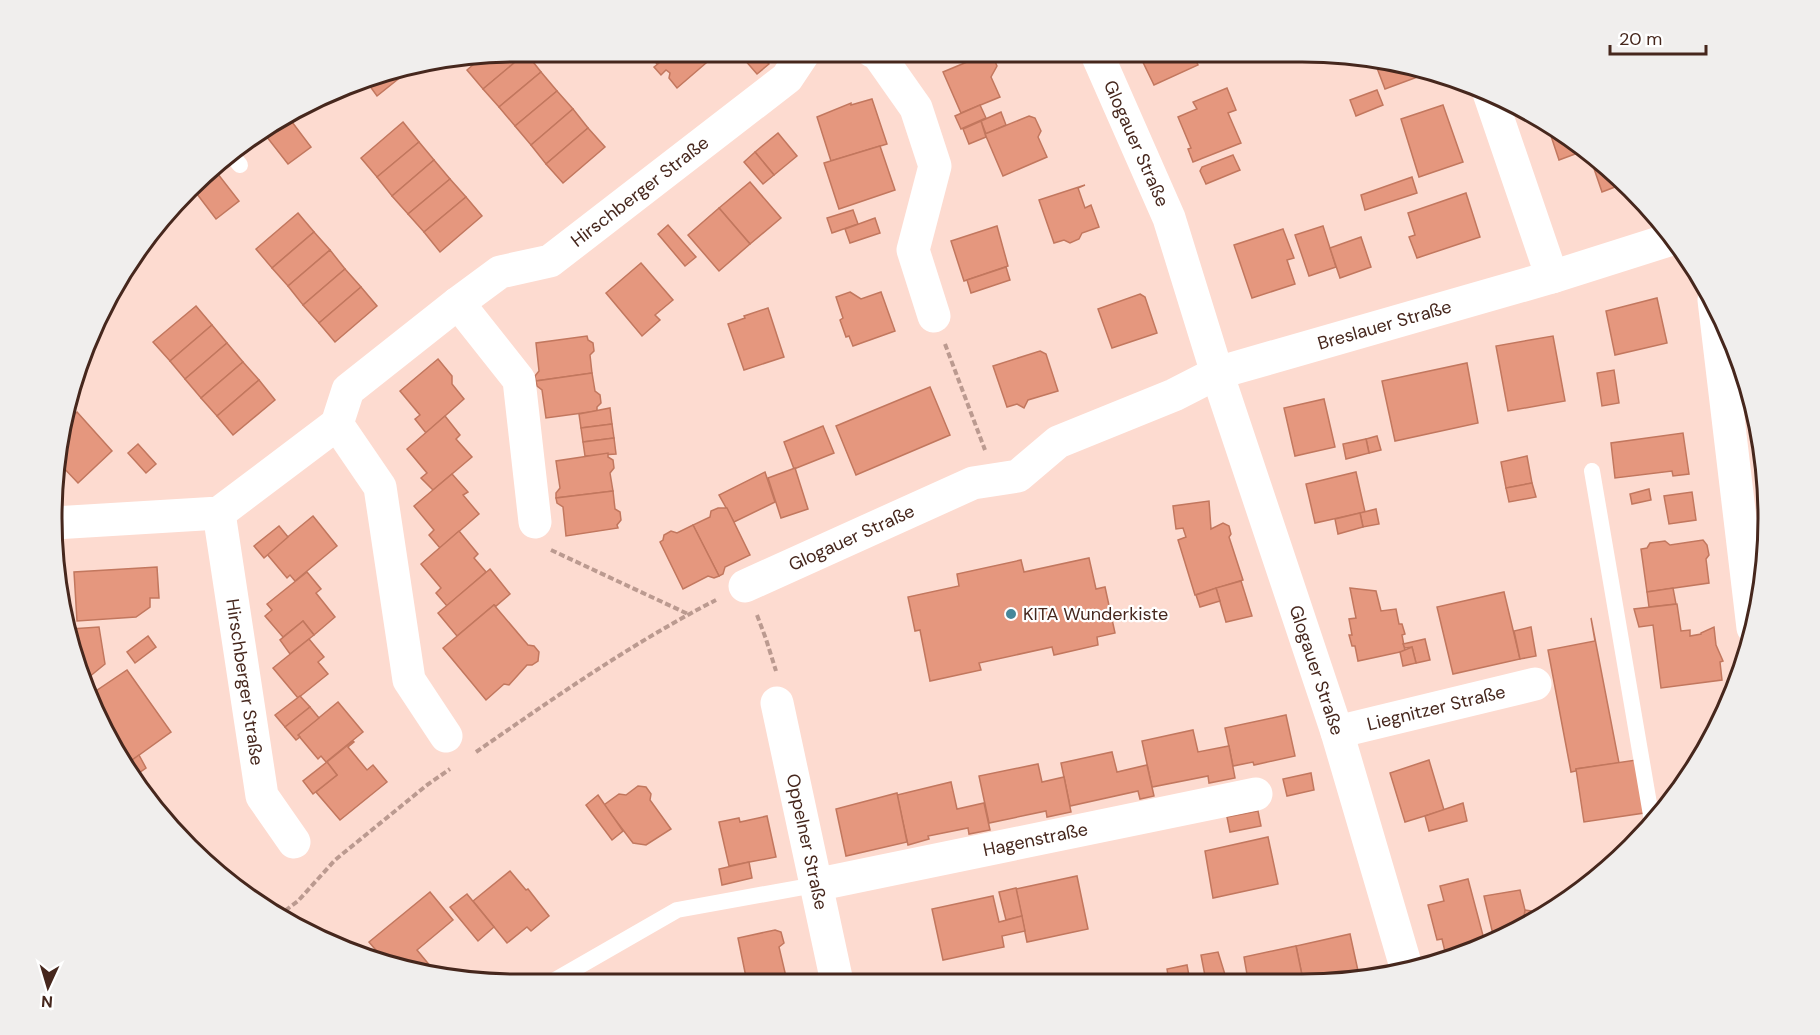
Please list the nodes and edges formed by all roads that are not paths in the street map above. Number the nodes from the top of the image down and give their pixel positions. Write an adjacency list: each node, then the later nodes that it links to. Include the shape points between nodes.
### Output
1 (798, 62): 7 (street, Hirschberger Straße, via 787,78 550,261 500,272)
2 (884, 62): 8 (street, via 916,108 935,166 913,250)
3 (1100, 62): 10 (street, Glogauer Straße, via 1169,218)
4 (1493, 103): 6 (street)
5 (1665, 242): 6 (street, Breslauer Straße)
6 (1552, 278): 10 (street, Breslauer Straße)
7 (458, 303): 11 (street, Hirschberger Straße, via 348,390); 14 (street, via 519,380)
8 (934, 316)
9 (1718, 330): 17 (street)
10 (1217, 373): 16 (street, Glogauer Straße, via 1174,395 1058,442 1018,476 973,483); 20 (street, Glogauer Straße)
11 (337, 424): 13 (street); 21 (street, via 380,487 409,680)
12 (1592, 471): 23 (lane)
13 (219, 513): 15 (street); 24 (street, Hirschberger Straße, via 262,796)
14 (535, 522)
15 (62, 523)
16 (749, 597)
17 (1751, 602)
18 (1535, 684): 20 (street, Liegnitzer Straße)
19 (777, 702): 25 (street, Oppelner Straße)
20 (1336, 732): 26 (street, Glogauer Straße)
21 (450, 751)
22 (1256, 794): 25 (street, Hagenstraße)
23 (1650, 811)
24 (294, 843)
25 (815, 885): 27 (lane, via 677,910); 28 (street, Oppelner Straße)
26 (1405, 962)
27 (566, 974)
28 (835, 974)

